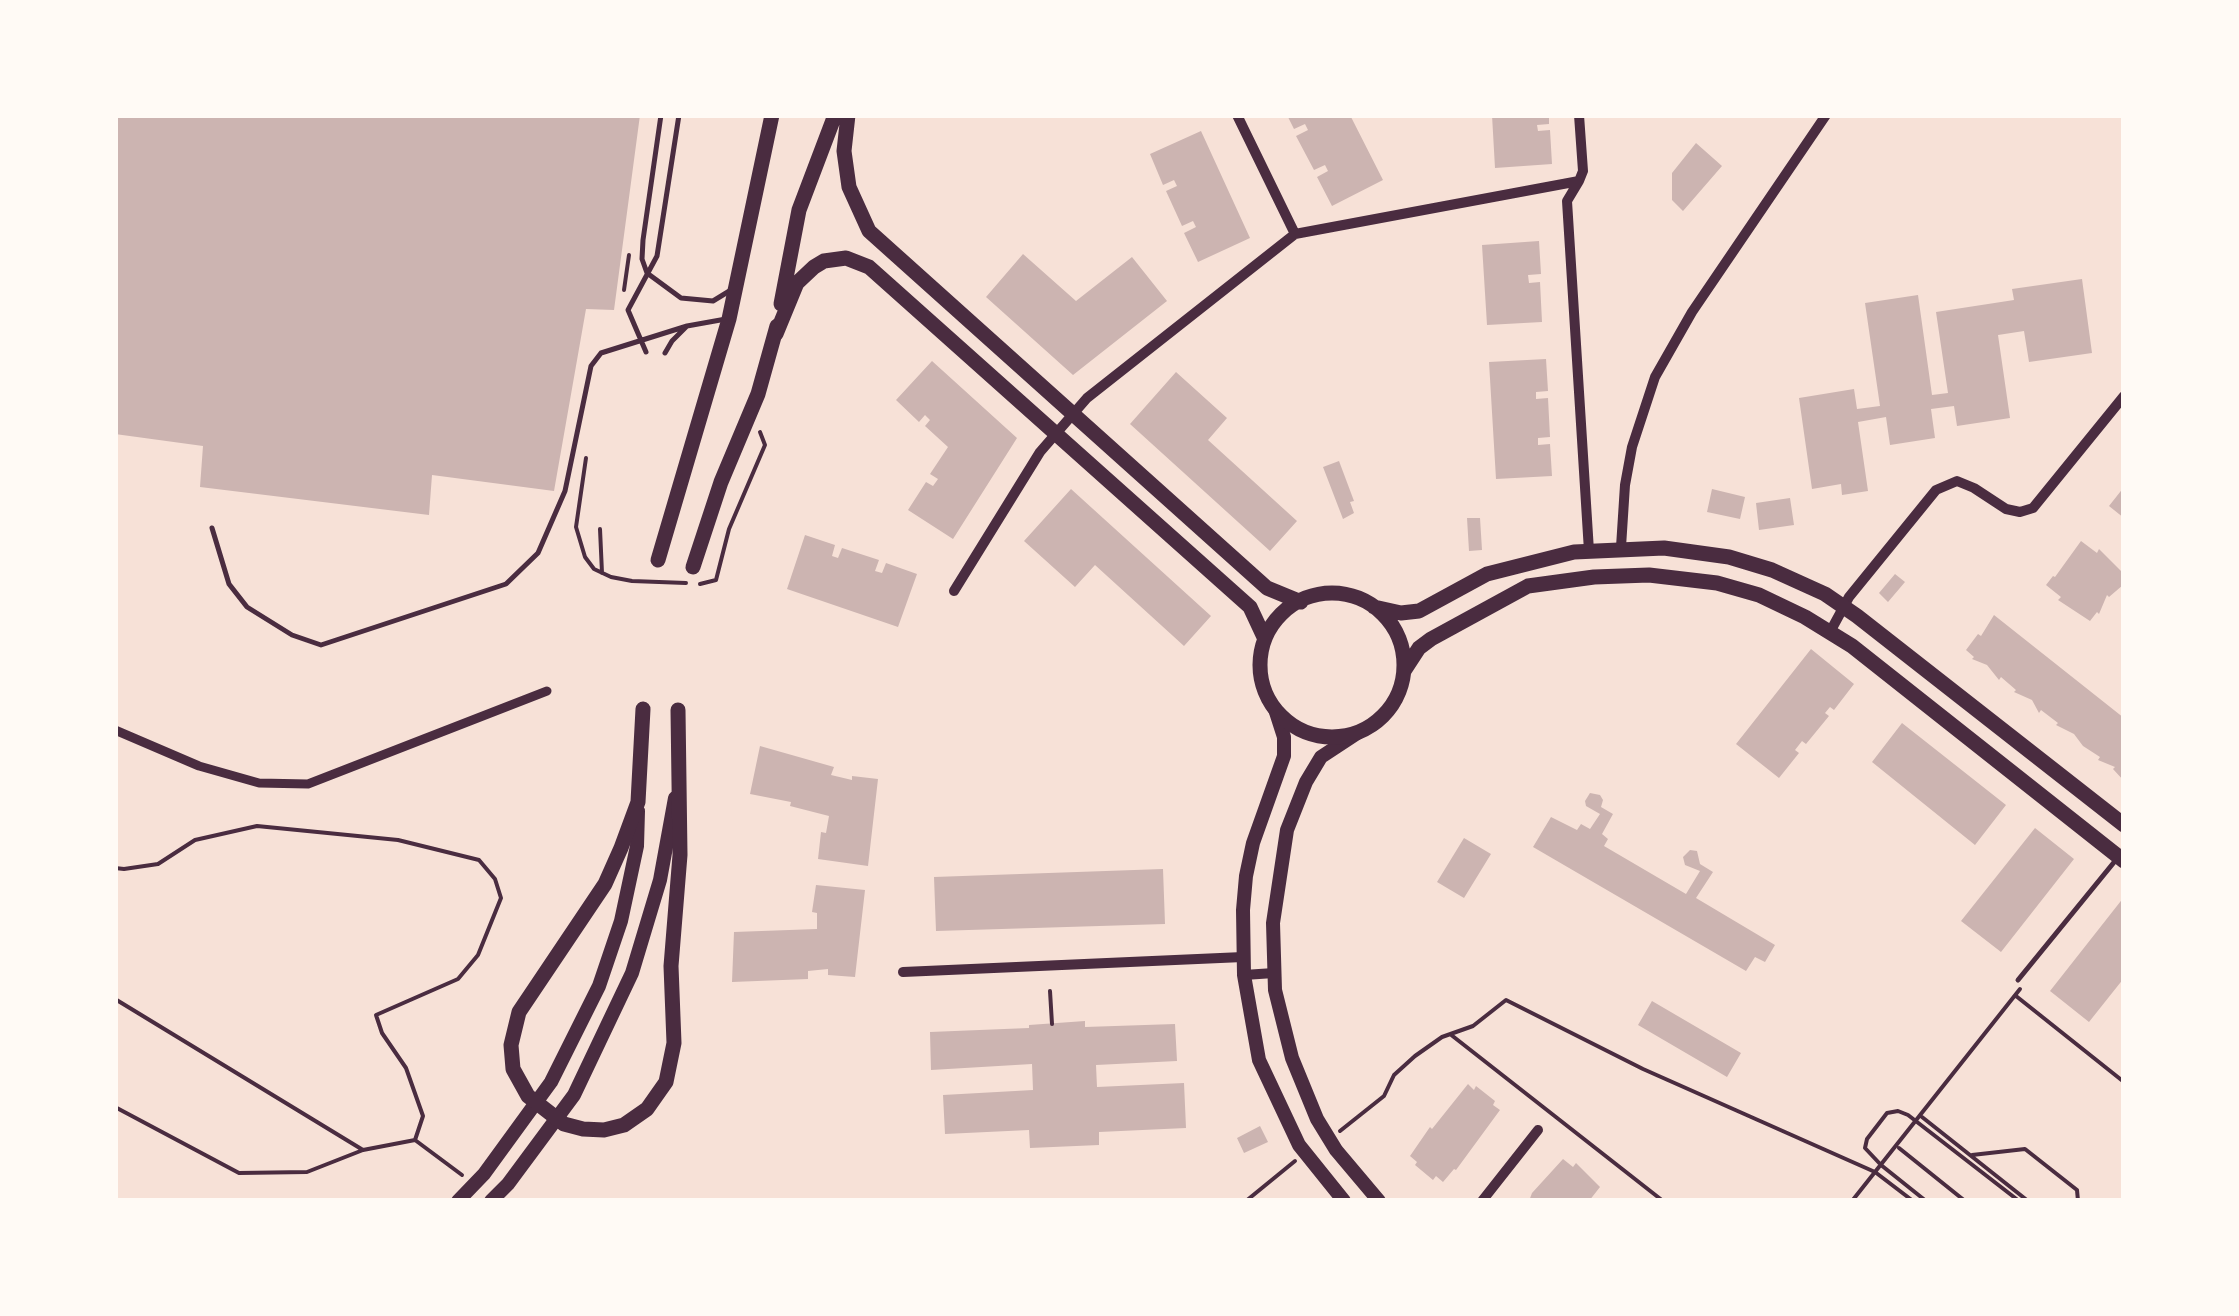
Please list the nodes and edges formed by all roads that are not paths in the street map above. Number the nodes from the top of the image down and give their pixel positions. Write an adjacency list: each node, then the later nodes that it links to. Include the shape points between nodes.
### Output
1 (661, 115): 11 (lane, via 642,240)
2 (679, 115): 11 (lane, via 656,256)
3 (772, 115): 12 (main road)
4 (835, 115): 15 (main road, via 799,210)
5 (848, 115): 20 (main road, via 849,187 870,231)
6 (1237, 115): 10 (street)
7 (1578, 115): 9 (street)
8 (1826, 115): 23 (street, via 1692,312 1656,377 1632,447)
9 (1579, 182): 10 (street); 24 (street, via 1568,202)
10 (1295, 234): 20 (street)
11 (647, 273): 12 (lane, via 666,290 697,302 722,298); 16 (lane, via 628,310)
12 (738, 286): 13 (main road)
13 (729, 319): 14 (lane); 25 (main road)
14 (687, 326): 16 (lane); 18 (lane)
15 (776, 334): 21 (main road, via 797,284 814,266 856,259); 26 (main road)
16 (642, 338): 17 (lane); 22 (lane, via 601,353 590,366 565,491 538,553 506,584 321,645 247,607 229,584)
17 (646, 352)
18 (665, 354)
19 (2124, 396): 29 (street, via 2033,508 2012,510 1966,484 1942,485)
20 (1072, 416): 21 (street); 28 (main road, via 1266,588)
21 (1055, 434): 27 (street); 32 (main road, via 1250,607)
22 (212, 528)
23 (1621, 548): 24 (main road); 29 (main road, via 1729,556)
24 (1589, 551): 30 (main road, via 1487,574 1418,611)
25 (658, 560)
26 (692, 568)
27 (954, 591)
28 (1301, 602): 30 (main road, via 1344,594); 32 (main road, via 1272,622)
29 (1844, 606): 31 (street); 42 (main road)
30 (1374, 607): 33 (main road, via 1398,634)
31 (1830, 632): 33 (main road, via 1758,595 1717,583 1594,577 1528,586 1430,640); 43 (main road)
32 (1264, 638): 36 (main road, via 1262,691)
33 (1404, 671): 39 (main road, via 1396,704)
34 (547, 691): 38 (street, via 308,784 259,784)
35 (643, 708): 41 (main road)
36 (1275, 709): 39 (main road, via 1316,733); 44 (street, via 1284,756 1246,876)
37 (678, 710): 40 (main road)
38 (115, 730)
39 (1359, 732): 46 (street, via 1321,756 1287,830 1273,924)
40 (676, 788): 41 (main road, via 674,1043 666,1082 647,1109 624,1125 582,1129 564,1124 528,1096 510,1045 519,1012 605,884); 52 (street, via 660,880 632,973 574,1095)
41 (638, 802): 51 (street, via 637,846 599,986 551,1082)
42 (2124, 826)
43 (2122, 856): 48 (lane)
44 (1244, 956): 45 (street); 47 (street)
45 (903, 972)
46 (1274, 972): 47 (street); 53 (street, via 1306,1092 1336,1150)
47 (1244, 975): 50 (street, via 1258,1060 1299,1145)
48 (2018, 980)
49 (1538, 1130): 54 (street)
50 (1340, 1197)
51 (458, 1201)
52 (491, 1201)
53 (1379, 1201)
54 (1482, 1201)

